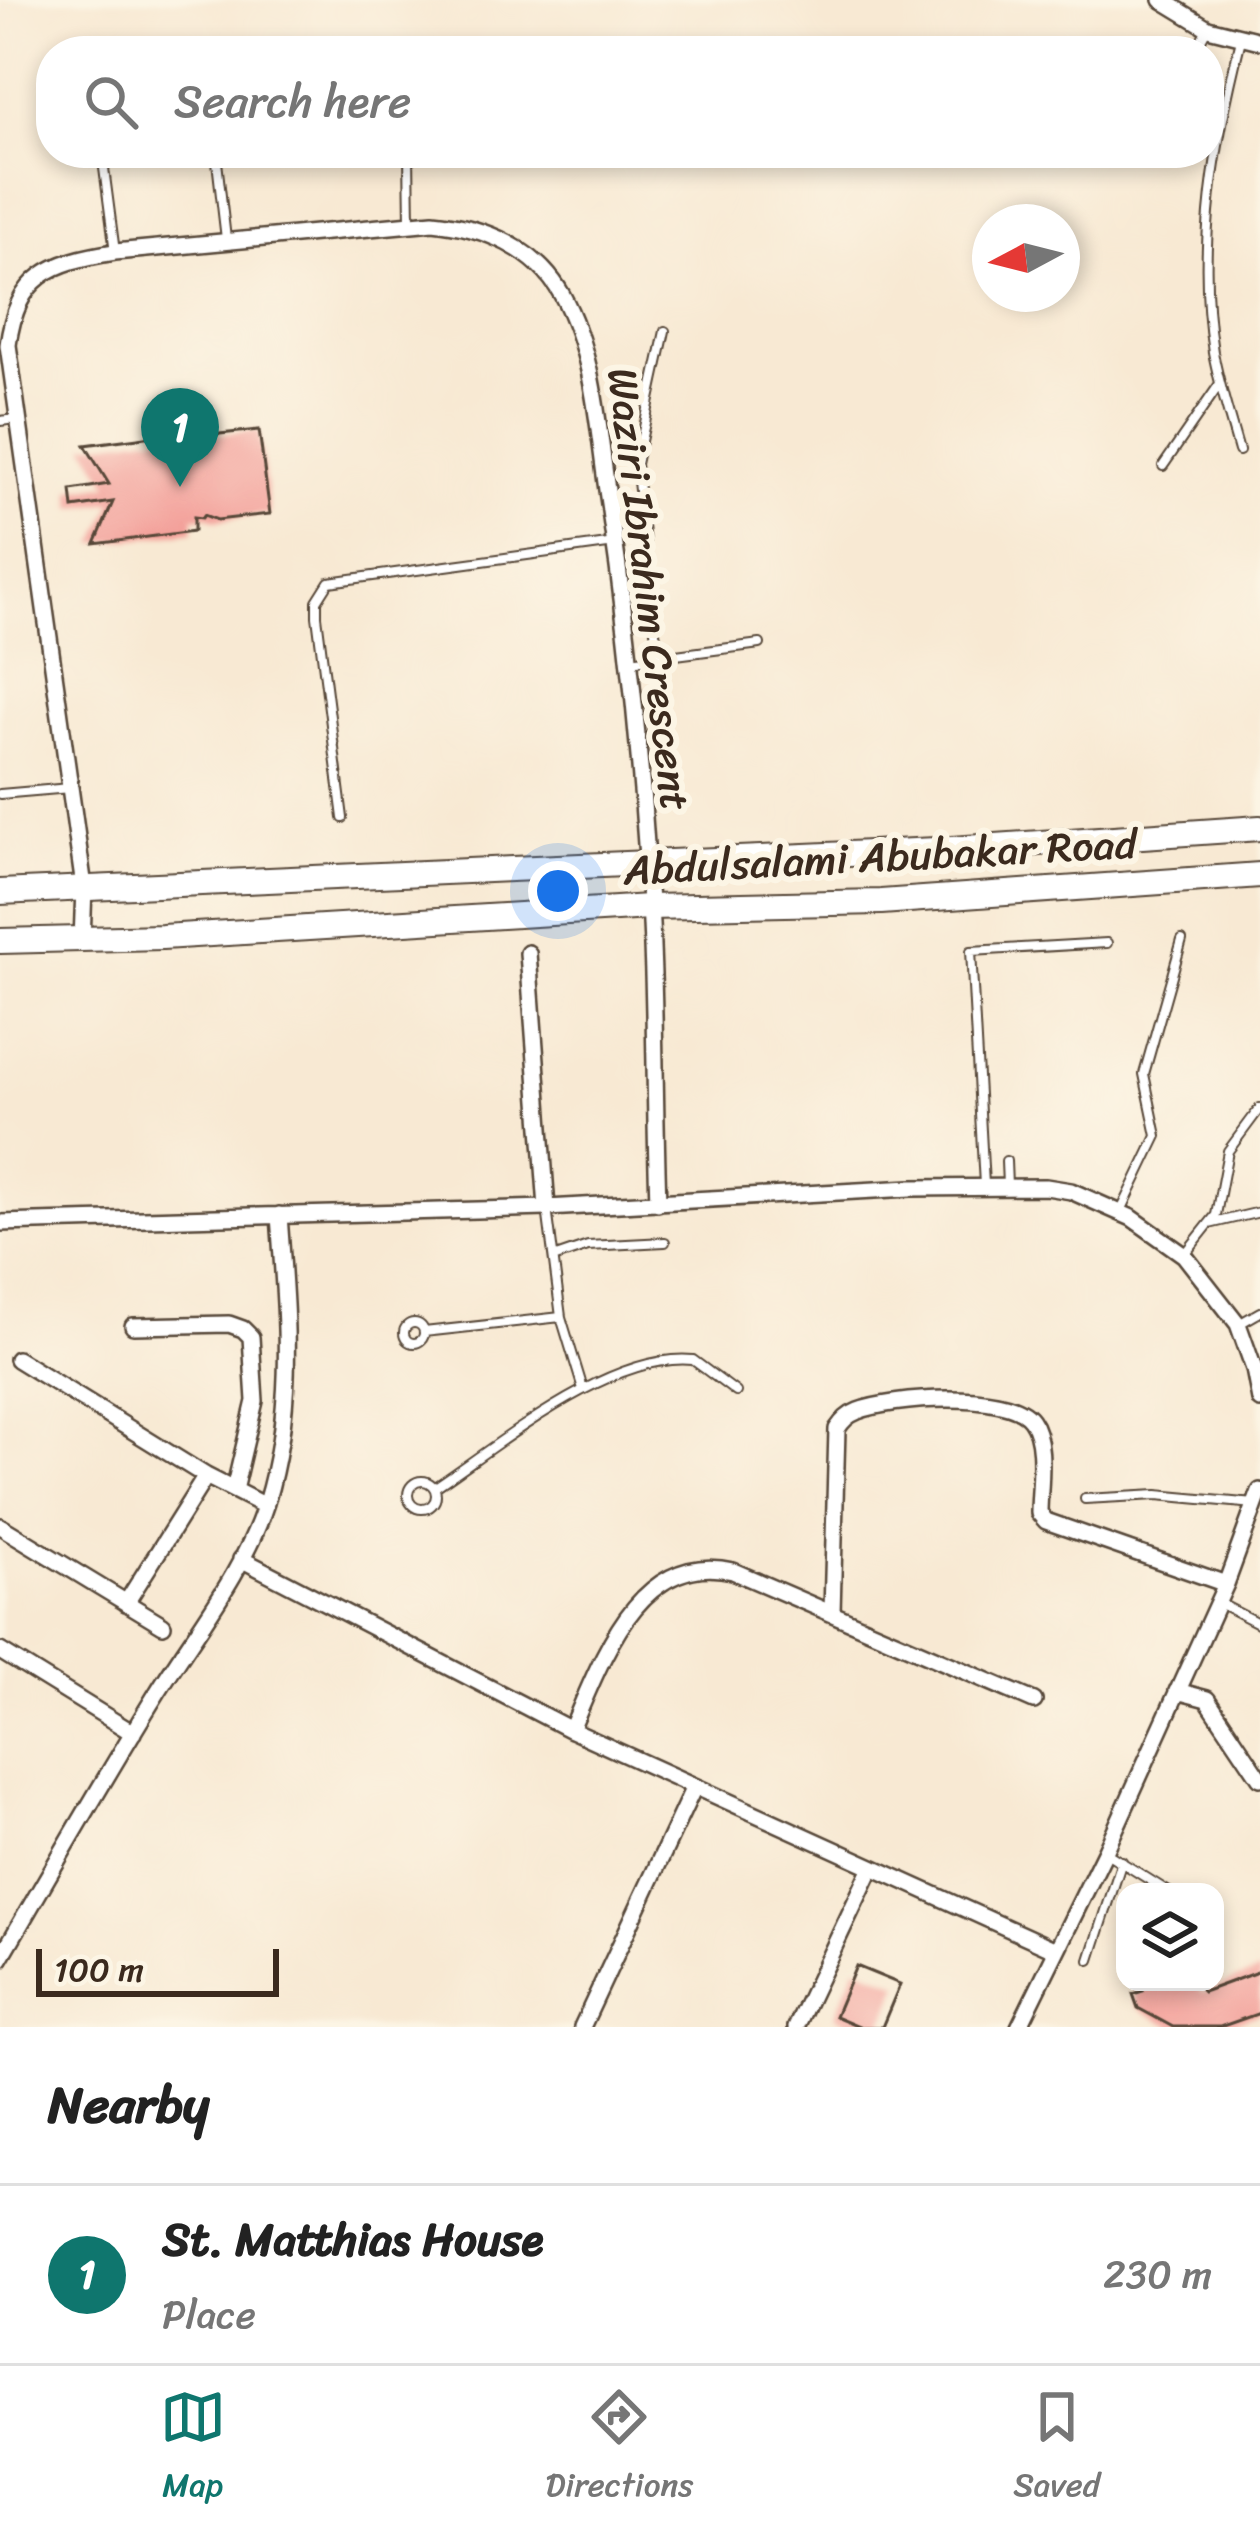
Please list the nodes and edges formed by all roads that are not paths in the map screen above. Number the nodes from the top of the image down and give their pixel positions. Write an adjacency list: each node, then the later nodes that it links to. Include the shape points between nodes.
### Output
1 (1162, 0): 2 (street)
2 (1208, 28): 3 (lane); 4 (street)
3 (1203, 36)
4 (1241, 37): 5 (street); 6 (lane)
5 (1260, 41)
6 (1224, 115)
7 (104, 168): 13 (lane)
8 (218, 168): 12 (lane)
9 (409, 168): 11 (lane)
10 (1213, 168): 15 (lane, via 1210,321)
11 (410, 224): 12 (street, Waziri Ibrahim Crescent); 20 (street, Waziri Ibrahim Crescent, via 463,225 504,239 554,281 582,342)
12 (226, 240): 13 (street, Waziri Ibrahim Crescent)
13 (115, 252): 16 (street, Waziri Ibrahim Crescent, via 44,272 21,295 8,345)
14 (665, 332): 22 (lane, via 636,464)
15 (1220, 383): 18 (lane); 19 (lane)
16 (19, 419): 17 (lane); 24 (street, Waziri Ibrahim Crescent)
17 (0, 421)
18 (1240, 451)
19 (1163, 466)
20 (615, 543): 23 (street, Waziri Ibrahim Crescent); 26 (lane, via 329,582 316,602)
21 (760, 644): 22 (lane)
22 (658, 657): 23 (lane)
23 (627, 661): 28 (street, Waziri Ibrahim Crescent)
24 (70, 788): 25 (lane); 30 (street, Waziri Ibrahim Crescent)
25 (0, 794)
26 (343, 818)
27 (1260, 828): 28 (main road, Abdulsalami Abubakar Road)
28 (647, 861): 30 (main road, Abdulsalami Abubakar Road); 32 (street, Waziri Ibrahim Crescent)
29 (1260, 875): 32 (main road, Abdulsalami Abubakar Road, via 881,902)
30 (84, 886): 31 (main road, Abdulsalami Abubakar Road); 33 (street, Waziri Ibrahim Crescent)
31 (0, 892)
32 (649, 907): 33 (main road, Abdulsalami Abubakar Road); 42 (street, Waziri Ibrahim Crescent)
33 (82, 940): 35 (main road, Abdulsalami Abubakar Road)
34 (1182, 940): 45 (lane, via 1144,1074 1157,1136)
35 (0, 941)
36 (1107, 943): 40 (lane, via 971,951)
37 (528, 953): 43 (street)
38 (1260, 1108): 48 (lane, via 1228,1151 1221,1203)
39 (1006, 1161): 41 (lane)
40 (985, 1185): 41 (street); 42 (street)
41 (1007, 1186): 45 (street, via 1071,1191)
42 (658, 1203): 43 (street)
43 (547, 1208): 46 (street); 51 (lane)
44 (1260, 1212): 48 (lane)
45 (1120, 1213): 50 (street)
46 (279, 1215): 47 (street); 67 (street, via 290,1364)
47 (0, 1223)
48 (1209, 1224): 50 (lane)
49 (665, 1242): 51 (lane, via 588,1246)
50 (1184, 1256): 54 (street)
51 (556, 1257): 53 (lane)
52 (1260, 1312): 54 (lane)
53 (561, 1317): 56 (lane); 59 (lane)
54 (1238, 1324): 58 (street)
55 (133, 1326): 64 (street, via 229,1324 251,1337 256,1401)
56 (424, 1332)
57 (17, 1359): 62 (street)
58 (1257, 1369): 61 (street)
59 (583, 1389): 60 (lane, via 680,1359); 63 (lane)
60 (736, 1392)
61 (1260, 1400)
62 (206, 1476): 64 (street); 71 (street)
63 (434, 1488)
64 (234, 1490): 67 (street)
65 (1258, 1497): 66 (lane); 70 (street)
66 (1085, 1499)
67 (265, 1506): 69 (street)
68 (0, 1526): 71 (street)
69 (241, 1558): 79 (street); 80 (street)
70 (1226, 1584): 72 (street); 73 (street, via 1046,1522 1032,1421 1001,1404 935,1399 865,1408 837,1429)
71 (126, 1603): 75 (street)
72 (1218, 1603): 74 (lane); 77 (street)
73 (832, 1612): 78 (street); 79 (street, via 733,1571 681,1571 638,1602 614,1634)
74 (1260, 1624)
75 (163, 1625)
76 (0, 1651): 80 (street)
77 (1178, 1691): 81 (street, via 1207,1700); 83 (street)
78 (1034, 1701)
79 (571, 1730): 82 (street)
80 (133, 1732): 88 (street)
81 (1260, 1778)
82 (694, 1787): 85 (street); 90 (street)
83 (1105, 1852): 84 (lane); 87 (street)
84 (1121, 1861): 86 (lane); 89 (lane)
85 (871, 1869): 87 (street); 91 (street)
86 (1155, 1883)
87 (1056, 1950): 92 (street)
88 (0, 1959)
89 (1090, 1960)
90 (582, 2027)
91 (796, 2027)
92 (1018, 2027)

